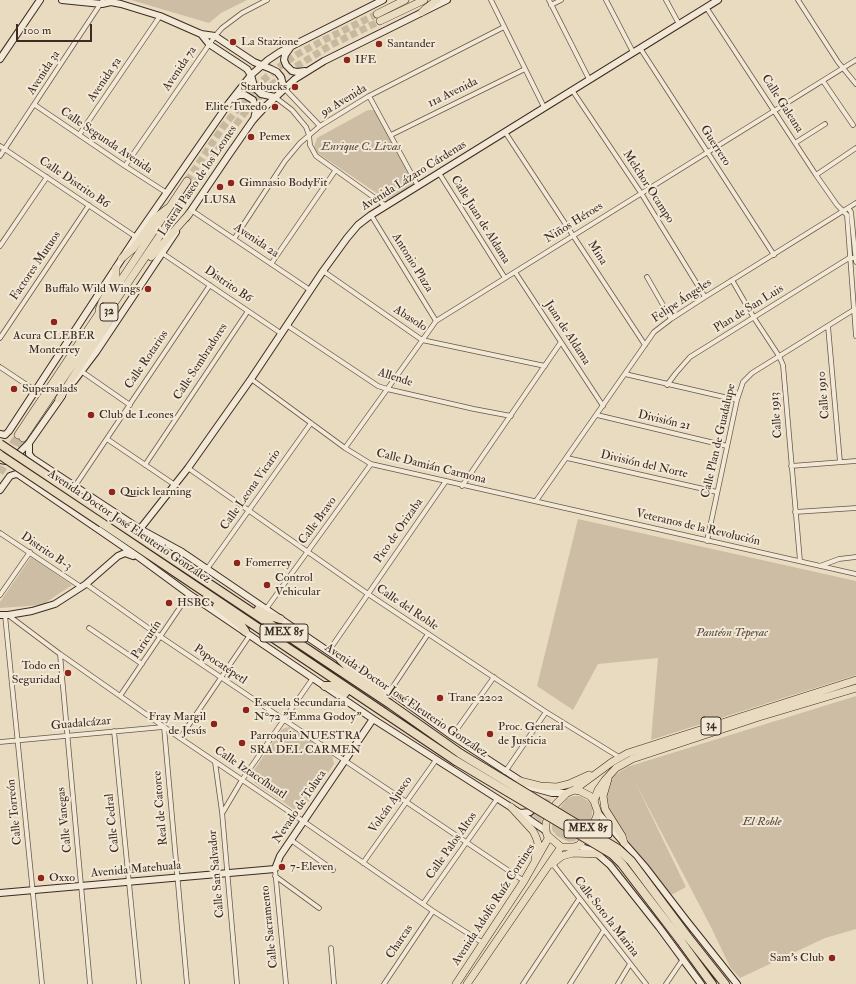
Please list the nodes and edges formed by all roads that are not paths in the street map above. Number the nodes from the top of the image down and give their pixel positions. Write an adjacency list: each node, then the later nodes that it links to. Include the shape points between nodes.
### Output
1 (40, 0): 32 (street)
2 (62, 0): 17 (street)
3 (267, 0): 27 (street, Avenida 7a, via 242,13)
4 (383, 0): 29 (street, Lateral Paseo de los Leones)
5 (405, 0): 21 (main road)
6 (424, 0): 23 (main road)
7 (437, 0): 20 (main road)
8 (447, 0): 20 (street, Lateral Paseo de los Leones)
9 (491, 0): 25 (street)
10 (549, 0): 18 (street)
11 (561, 0): 18 (street)
12 (606, 0): 31 (street)
13 (666, 0): 24 (street)
14 (718, 0): 19 (street, Avenida Lázaro Cárdenas)
15 (798, 0): 35 (street)
16 (112, 1): 17 (street); 22 (street)
17 (102, 2): 47 (street, Avenida 3a)
18 (551, 5): 39 (street)
19 (706, 7): 24 (street, Avenida Lázaro Cárdenas); 49 (street, Calle Galeana)
20 (422, 12): 37 (street, Lateral Paseo de los Leones)
21 (377, 14)
22 (160, 16): 26 (street); 55 (street, Avenida 5a)
23 (380, 22)
24 (679, 24): 30 (street, Avenida Lázaro Cárdenas)
25 (504, 27): 36 (street); 44 (street, 9a Avenida)
26 (201, 34): 27 (street); 28 (street)
27 (215, 36): 28 (street, Avenida 7a); 34 (street)
28 (209, 44): 38 (street, via 241,64); 64 (street, Avenida 7a)
29 (294, 44): 34 (street, Lateral Paseo de los Leones); 37 (street, via 285,55 284,60 288,69 297,72)
30 (640, 48): 31 (street, Avenida Lázaro Cárdenas); 62 (street, Guerrero)
31 (633, 52): 39 (street, Avenida Lázaro Cárdenas)
32 (0, 60)
33 (856, 60): 35 (street, Niños Héroes)
34 (261, 66): 38 (street, Lateral Paseo de los Leones); 42 (street, via 277,72)
35 (844, 68): 40 (street, Niños Héroes); 41 (street)
36 (525, 69): 48 (street); 57 (street, 11a Avenida)
37 (308, 70): 42 (street, Lateral Paseo de los Leones)
38 (251, 75): 45 (street, via 254,86 261,94); 46 (street, Lateral Paseo de los Leones)
39 (589, 79): 43 (street, Avenida Lázaro Cárdenas)
40 (823, 81): 49 (street, Niños Héroes); 52 (street)
41 (856, 84)
42 (284, 88): 45 (street, Lateral Paseo de los Leones); 53 (street)
43 (572, 90): 48 (street, Avenida Lázaro Cárdenas); 71 (street, Melchor Ocampo)
44 (369, 96): 53 (street, 9a Avenida); 57 (street)
45 (275, 97): 50 (street, Lateral Paseo de los Leones); 56 (street, via 299,118)
46 (229, 103): 50 (street, via 239,95 250,97 256,110); 70 (street, Lateral Paseo de los Leones)
47 (35, 105): 55 (street, Calle Segunda Avenida); 61 (street, Avenida 3a)
48 (544, 107): 54 (street, Avenida Lázaro Cárdenas)
49 (774, 111): 58 (street, Calle Galeana); 62 (street, Niños Héroes)
50 (253, 120): 79 (street, Lateral Paseo de los Leones)
51 (825, 124): 58 (street)
52 (853, 125)
53 (320, 126): 56 (street, 9a Avenida)
54 (505, 132): 66 (street, Avenida Lázaro Cárdenas); 83 (street, Mina)
55 (79, 135): 64 (street, Calle Segunda Avenida)
56 (309, 135): 65 (street, via 312,151); 85 (street, 9a Avenida, via 285,161)
57 (391, 136): 69 (street)
58 (795, 143): 67 (street, Calle Galeana)
59 (0, 146): 61 (street, Calle Distrito B6)
60 (856, 148): 67 (street)
61 (5, 149): 63 (street, Avenida 3a); 68 (street, Calle Distrito B6)
62 (707, 152): 71 (street, Niños Héroes); 88 (street, Guerrero)
63 (0, 156)
64 (126, 166): 70 (street, Calle Segunda Avenida)
65 (335, 171): 75 (street); 93 (street)
66 (439, 173): 69 (street, Avenida Lázaro Cárdenas); 98 (street, Calle Juan de Aldama)
67 (816, 175): 78 (street, Calle Galeana)
68 (47, 177): 73 (street, Calle Distrito B6); 86 (street)
69 (418, 186): 75 (street, Avenida Lázaro Cárdenas)
70 (167, 193): 84 (street, Lateral Paseo de los Leones)
71 (641, 193): 83 (street, Niños Héroes); 103 (street, Melchor Ocampo)
72 (856, 203): 76 (street, Felipe Ángeles)
73 (89, 205): 84 (street, Calle Distrito B6); 114 (street, Factores Mutuos)
74 (171, 206): 89 (main road, via 155,218 133,249); 99 (main road, 32, via 190,183); 106 (main road, 32)
75 (386, 206): 81 (street, Avenida Lázaro Cárdenas)
76 (848, 208): 78 (street, Felipe Ángeles); 80 (street)
77 (856, 210): 80 (street)
78 (843, 211): 82 (street, Calle Galeana); 88 (street, Felipe Ángeles)
79 (190, 212): 85 (street, Avenida 2a); 87 (street, Lateral Paseo de los Leones); 99 (main road)
80 (851, 212): 82 (street); 91 (street)
81 (371, 215): 95 (street, Avenida Lázaro Cárdenas, via 354,230); 109 (street, Antonio Plaza)
82 (847, 215): 90 (street)
83 (573, 235): 96 (street, Niños Héroes); 117 (street, Mina)
84 (136, 237): 89 (street, Lateral Paseo de los Leones)
85 (234, 239): 93 (street, Avenida 2a)
86 (0, 246)
87 (162, 253): 101 (street, Distrito B6); 121 (street, Lateral Paseo de los Leones)
88 (774, 255): 100 (street, Felipe Ángeles)
89 (122, 258): 94 (street, Lateral Paseo de los Leones)
90 (849, 258): 91 (street); 104 (street); 107 (street, Plan de San Luis)
91 (856, 258): 92 (street)
92 (856, 262)
93 (271, 264): 102 (street, Avenida 2a)
94 (116, 268): 106 (main road, via 116,275 102,302); 126 (street, Lateral Paseo de los Leones)
95 (323, 271): 102 (street, Avenida Lázaro Cárdenas); 115 (street, Abasolo)
96 (515, 272): 98 (street, Niños Héroes); 116 (street, Juan de Aldama)
97 (647, 277): 108 (street)
98 (505, 278): 109 (street, Niños Héroes)
99 (132, 279): 106 (main road, 32, via 21,436); 127 (main road, via 116,310)
100 (732, 280): 103 (street, Felipe Ángeles); 107 (street, Calle 1913)
101 (210, 285): 105 (street, Distrito B6); 129 (street, Calle Rotarios)
102 (310, 290): 110 (street, Avenida Lázaro Cárdenas)
103 (705, 297): 108 (street, Felipe Ángeles)
104 (855, 309): 111 (street, Calle Plan de Guadalupe); 113 (street)
105 (248, 311): 112 (street, Distrito B6); 147 (street, Calle Sembradores)
106 (98, 317)
107 (754, 318): 118 (street, Calle 1913); 124 (street, Plan de San Luis, via 690,357)
108 (671, 319): 117 (street, Felipe Ángeles, via 654,332)
109 (436, 321): 115 (street, Niños Héroes)
110 (288, 326): 112 (street, Avenida Lázaro Cárdenas); 125 (street, Allende, via 370,381)
111 (828, 326): 118 (street, Calle Plan de Guadalupe); 144 (street, Calle 1910)
112 (282, 334): 123 (street, Avenida Lázaro Cárdenas)
113 (856, 336)
114 (0, 338)
115 (422, 340): 119 (street, Abasolo); 125 (street, Niños Héroes)
116 (561, 342): 119 (street); 130 (street, Juan de Aldama)
117 (644, 345): 122 (street, Felipe Ángeles)
118 (779, 356): 128 (street, Calle Plan de Guadalupe, via 745,379); 148 (street, Calle 1913, via 783,365)
119 (545, 366): 132 (street)
120 (0, 367): 126 (street)
121 (81, 371): 127 (street, Lateral Paseo de los Leones); 129 (street)
122 (625, 374): 124 (street); 130 (street, Felipe Ángeles)
123 (251, 379): 133 (street, Calle Damián Carmona); 149 (street, Avenida Lázaro Cárdenas)
124 (667, 385): 128 (street)
125 (387, 389): 132 (street, Allende); 139 (street, Niños Héroes)
126 (36, 391): 134 (street, Lateral Paseo de los Leones, via 9,431)
127 (59, 399): 136 (street, Lateral Paseo de los Leones)
128 (737, 400): 138 (street, Calle Plan de Guadalupe)
129 (130, 405): 135 (street, Calle Rotarios)
130 (603, 406): 131 (street, Felipe Ángeles)
131 (597, 415): 138 (street, División 21); 141 (street, Felipe Ángeles)
132 (511, 416): 155 (street)
133 (311, 423): 139 (street, Calle Damián Carmona); 161 (street, Calle Leona Vicario)
134 (1, 435)
135 (107, 439): 147 (street); 154 (street, Calle Rotarios)
136 (29, 443): 142 (street, Lateral Paseo de los Leones, via 13,459); 145 (street, Avenida Doctor José Eleuterio González, via 29,454)
137 (0, 444): 174 (highway, Avenida Doctor José Eleuterio González / MEX 85, bridge)
138 (727, 446): 157 (street, Calle Plan de Guadalupe)
139 (345, 448): 146 (street, Calle Damián Carmona)
140 (0, 455): 179 (highway, Avenida Doctor José Eleuterio González / MEX 85, bridge)
141 (567, 458): 157 (street, División del Norte); 159 (street, Felipe Ángeles)
142 (0, 460)
143 (856, 461): 144 (street)
144 (840, 462): 148 (street)
145 (41, 464): 151 (street, Avenida Doctor José Eleuterio González); 152 (street, via 43,469 40,478)
146 (371, 464): 150 (street, Calle Damián Carmona); 167 (street, Calle Bravo)
147 (145, 465): 153 (street)
148 (791, 466): 162 (street, Calle 1913)
149 (188, 468): 153 (street, Avenida Lázaro Cárdenas); 161 (street, Calle del Roble)
150 (446, 481): 155 (street, Calle Damián Carmona); 177 (street, Pico de Orizaba)
151 (68, 482): 154 (street, Avenida Doctor José Eleuterio González); 158 (street, via 62,481 53,489)
152 (32, 485): 156 (street, via 12,474); 158 (street)
153 (174, 485): 163 (street, Avenida Lázaro Cárdenas)
154 (75, 486): 163 (street, Avenida Doctor José Eleuterio González)
155 (462, 486): 159 (street, Calle Damián Carmona)
156 (0, 490)
157 (717, 492): 165 (street, Calle Plan de Guadalupe)
158 (56, 501): 169 (street)
159 (536, 501): 165 (street, Veteranos de la Revolución)
160 (856, 508): 162 (street)
161 (248, 510): 167 (street, Calle del Roble); 172 (street, Calle Leona Vicario)
162 (795, 512): 170 (street, Calle 1913)
163 (140, 529): 172 (street, Avenida Doctor José Eleuterio González)
164 (0, 533): 166 (street, Distrito B-3)
165 (707, 541): 170 (street, Veteranos de la Revolución)
166 (30, 552): 175 (street, Distrito B-3); 178 (street)
167 (308, 552): 177 (street, Calle del Roble); 180 (street, Calle Bravo)
168 (856, 557): 171 (street, via 839,559)
169 (140, 558): 175 (street, via 122,554); 176 (street)
170 (800, 562): 171 (street, Veteranos de la Revolución)
171 (820, 566): 173 (street, Veteranos de la Revolución)
172 (207, 569): 180 (street, Avenida Doctor José Eleuterio González)
173 (856, 574)
174 (207, 582): 182 (highway, via 222,587 266,615); 199 (highway, Avenida Doctor José Eleuterio González / MEX 85)
175 (83, 586): 181 (street, via 55,604); 186 (street, Popocatépetl)
176 (189, 594): 184 (street); 186 (street, Paricutín)
177 (368, 594): 185 (street, Calle del Roble); 187 (street, Pico de Orizaba)
178 (0, 595)
179 (209, 595): 184 (highway, via 216,606); 200 (highway, Avenida Doctor José Eleuterio González / MEX 85)
180 (266, 610): 182 (street, Avenida Doctor José Eleuterio González)
181 (4, 615): 188 (street, Calle Iztaccíhuatl); 209 (street, Calle Torreón)
182 (280, 619): 187 (street, Avenida Doctor José Eleuterio González)
183 (89, 628): 190 (street)
184 (248, 633): 192 (street); 193 (street)
185 (428, 634): 191 (street, Calle del Roble); 197 (street)
186 (161, 637): 190 (street, Paricutín); 192 (street, Popocatépetl)
187 (328, 652): 189 (street, Avenida Doctor José Eleuterio González)
188 (60, 654): 198 (street, Calle Iztaccíhuatl); 206 (street, Calle Vanegas)
189 (341, 660): 197 (street, Avenida Doctor José Eleuterio González); 199 (highway, via 355,674 378,690)
190 (142, 664): 198 (street, Paricutín)
191 (494, 677): 201 (street, Calle del Roble); 207 (street)
192 (222, 678): 203 (street, Popocatépetl); 208 (street)
193 (313, 678): 195 (street); 203 (street)
194 (856, 680): 211 (main road, 34)
195 (325, 686): 200 (highway, via 337,688 372,711); 202 (street)
196 (856, 688): 217 (main road, 34, via 648,753 632,759)
197 (390, 691): 207 (street, Avenida Doctor José Eleuterio González)
198 (120, 696): 204 (street, Calle Iztaccíhuatl)
199 (390, 704): 256 (highway, Avenida Doctor José Eleuterio González / MEX 85, bridge, via 461,754 618,848 630,861)
200 (381, 711): 256 (highway, Avenida Doctor José Eleuterio González / MEX 85, bridge, via 456,761 612,854)
201 (546, 712): 211 (street, Calle del Roble); 216 (street)
202 (373, 718): 212 (street, Nevado de Toluca); 213 (street)
203 (283, 719): 212 (street, Popocatépetl); 218 (street)
204 (164, 727): 205 (street, Guadalcázar); 208 (street, Calle Iztaccíhuatl); 245 (street, Real de Catorce)
205 (114, 731): 206 (street, Guadalcázar); 247 (street, Calle Cedral)
206 (67, 736): 209 (street, Guadalcázar); 248 (street, Calle Vanegas)
207 (452, 736): 216 (street, Avenida Doctor José Eleuterio González)
208 (180, 738): 214 (street, Calle Iztaccíhuatl)
209 (17, 740): 210 (street, Guadalcázar); 249 (street, Calle Torreón)
210 (0, 742)
211 (619, 757): 215 (main road, 34)
212 (344, 760): 224 (street, Popocatépetl); 229 (street, Nevado de Toluca)
213 (436, 760): 222 (street); 224 (street, Volcán Ajusco)
214 (215, 762): 218 (street, Calle Iztaccíhuatl); 226 (street, Calle San Salvador)
215 (601, 769): 219 (main road, via 562,786 545,786); 221 (main road, 34)
216 (505, 772): 219 (street, Avenida Doctor José Eleuterio González)
217 (611, 773): 223 (main road, 34); 234 (main road, via 604,792 604,805)
218 (242, 780): 226 (street); 229 (street, Calle Iztaccíhuatl)
219 (520, 781): 220 (street, Avenida Doctor José Eleuterio González)
220 (530, 787): 221 (street, Avenida Doctor José Eleuterio González, via 552,793); 227 (street, via 537,796 536,805 530,812)
221 (571, 791): 223 (main road, via 586,793); 230 (main road, 34, via 556,804 548,818)
222 (497, 799): 225 (street); 233 (street, Calle Palos Altos)
223 (594, 801): 228 (main road)
224 (406, 802): 233 (street, Popocatépetl); 238 (street, Volcán Ajusco)
225 (511, 807): 227 (street); 240 (main road, via 536,837 538,843)
226 (222, 812): 243 (street, Calle San Salvador)
227 (520, 813): 230 (street)
228 (598, 813): 231 (street); 235 (main road, via 589,834)
229 (303, 821): 232 (street, Nevado de Toluca); 238 (street, Calle Iztaccíhuatl)
230 (547, 834): 236 (main road); 240 (main road, Avenida Adolfo Ruíz Cortines / 34)
231 (618, 836): 234 (street); 237 (street, via 607,843)
232 (291, 840): 241 (street, Nevado de Toluca); 242 (street)
233 (467, 842): 246 (street, Popocatépetl); 252 (street, Calle Palos Altos)
234 (624, 843): 279 (street)
235 (578, 846): 236 (main road); 237 (street)
236 (562, 847): 239 (main road, Avenida Adolfo Ruíz Cortines)
237 (600, 855): 239 (main road, via 573,853); 259 (street, via 621,878)
238 (363, 863): 252 (street, Calle Iztaccíhuatl)
239 (551, 863): 251 (street, Calle Soto la Marina); 270 (main road, Avenida Adolfo Ruíz Cortines)
240 (534, 865): 246 (main road, Avenida Adolfo Ruíz Cortines / 34)
241 (275, 869): 243 (street, Avenida Matehuala); 244 (street, Calle Sacramento)
242 (333, 870)
243 (227, 872): 245 (street, Avenida Matehuala); 265 (street, Calle San Salvador)
244 (275, 876): 253 (street); 266 (street, Calle Sacramento)
245 (177, 877): 247 (street, Avenida Matehuala); 264 (street, Real de Catorce)
246 (524, 881): 257 (main road, Avenida Adolfo Ruíz Cortines / 34)
247 (129, 882): 248 (street, Avenida Matehuala); 263 (street, Calle Cedral)
248 (82, 886): 249 (street, Avenida Matehuala); 262 (street, Calle Vanegas)
249 (33, 891): 250 (street, Avenida Matehuala); 261 (street, Calle Torreón)
250 (0, 893)
251 (579, 899): 255 (street, Calle Soto la Marina); 271 (street)
252 (423, 904): 254 (street, Calle Iztaccíhuatl)
253 (319, 908)
254 (433, 912): 257 (street, Calle Iztaccíhuatl); 268 (street, Charcas)
255 (604, 930): 260 (street, Calle Soto la Marina); 272 (street)
256 (683, 938): 277 (highway, Avenida Doctor José Eleuterio González / MEX 85); 278 (highway, Avenida Doctor José Eleuterio González / MEX 85)
257 (483, 943): 269 (main road, Avenida Adolfo Ruíz Cortines / 34)
258 (331, 948): 267 (street)
259 (683, 959): 275 (street); 276 (street)
260 (630, 964): 273 (street); 274 (street, Calle Soto la Marina)
261 (42, 984)
262 (90, 984)
263 (139, 984)
264 (187, 984)
265 (238, 984)
266 (286, 984)
267 (334, 984)
268 (384, 984)
269 (456, 984)
270 (467, 984)
271 (523, 984)
272 (570, 984)
273 (618, 984)
274 (646, 984)
275 (666, 984)
276 (701, 984)
277 (712, 984)
278 (725, 984)
279 (737, 984)

